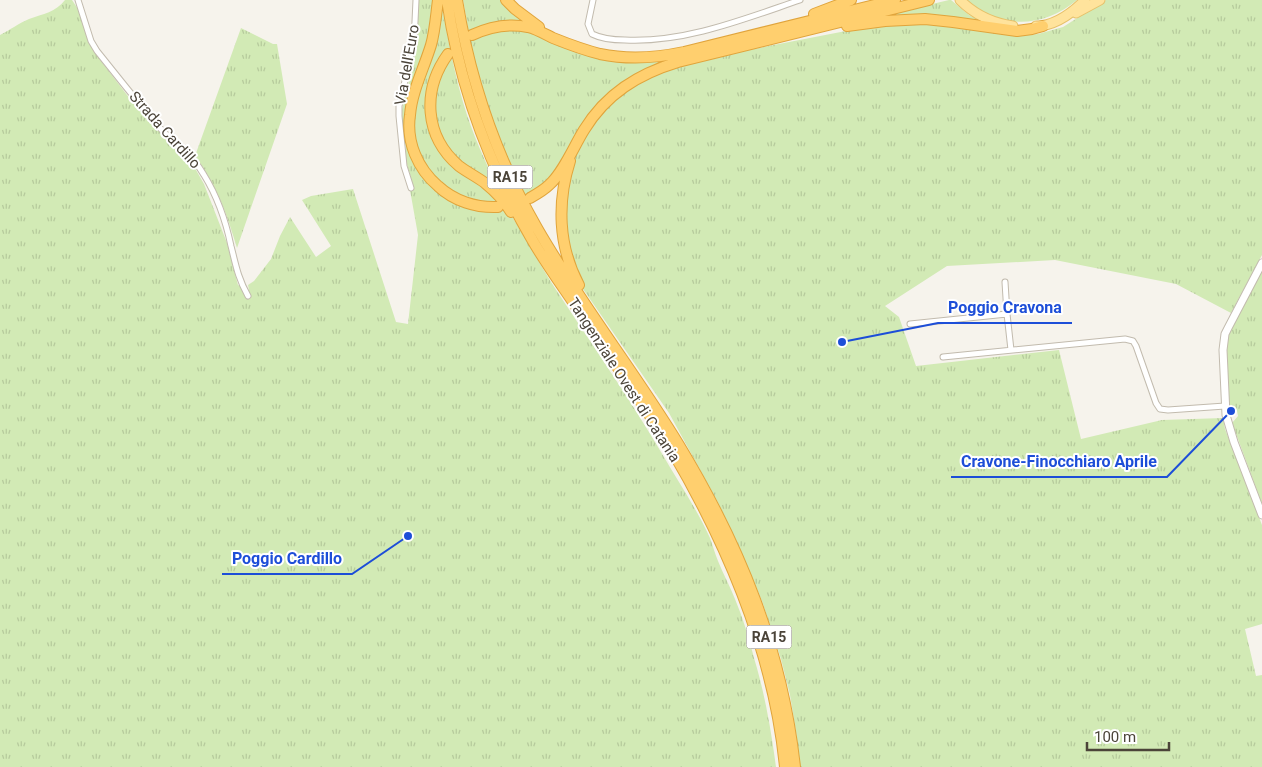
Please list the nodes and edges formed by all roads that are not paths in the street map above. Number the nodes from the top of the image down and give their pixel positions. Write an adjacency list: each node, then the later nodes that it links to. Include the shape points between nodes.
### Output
1 (78, 0): 28 (street, Strada Cardillo, via 97,51 161,129 204,174 220,210 236,269)
2 (416, 0): 23 (street, Via dell'Euro, via 414,43 399,106 404,166)
3 (438, 0): 25 (highway, via 432,40 410,116 412,146 425,173 446,193 474,205)
4 (447, 0): 31 (highway, Tangenziale Ovest di Catania / RA15, via 466,88 497,172 531,237)
5 (457, 0): 32 (highway, Tangenziale Ovest di Catania / RA15, via 476,86 506,169 536,227)
6 (506, 0): 18 (highway)
7 (593, 0): 8 (street, via 588,24 592,34 630,40 668,38 702,31)
8 (800, 0)
9 (851, 0): 19 (highway)
10 (895, 0): 19 (highway)
11 (930, 0): 20 (highway)
12 (960, 0): 16 (main road, via 993,21 1012,26)
13 (1085, 0): 15 (main road)
14 (1100, 0): 15 (main road)
15 (1058, 20): 16 (main road)
16 (1043, 26): 20 (highway, via 1017,31 953,22 902,20)
17 (472, 35): 18 (highway, via 512,25 530,28)
18 (556, 39): 19 (highway, via 600,54 639,58 666,56)
19 (726, 42)
20 (741, 46): 22 (highway, via 662,67 631,82 604,103)
21 (448, 54): 31 (highway, via 438,71 430,99 438,140 454,161 503,200 562,294)
22 (576, 144): 24 (highway, via 554,180); 32 (highway, via 563,190 561,219 564,244 576,280)
23 (412, 188)
24 (530, 198)
25 (498, 207)
26 (1262, 263): 35 (street, via 1225,334)
27 (1005, 282): 29 (street)
28 (248, 296)
29 (1008, 314): 30 (street); 33 (street)
30 (910, 324)
31 (595, 334): 37 (highway, Tangenziale Ovest di Catania / RA15, via 680,466 710,519 743,593 770,679)
32 (606, 336): 38 (highway, Tangenziale Ovest di Catania / RA15, via 679,446 736,552 773,652 785,699)
33 (1011, 350): 34 (street); 35 (street, via 1125,339 1133,341 1160,408)
34 (944, 357)
35 (1225, 406): 36 (street, via 1231,432)
36 (1262, 515)
37 (786, 767)
38 (795, 767)

